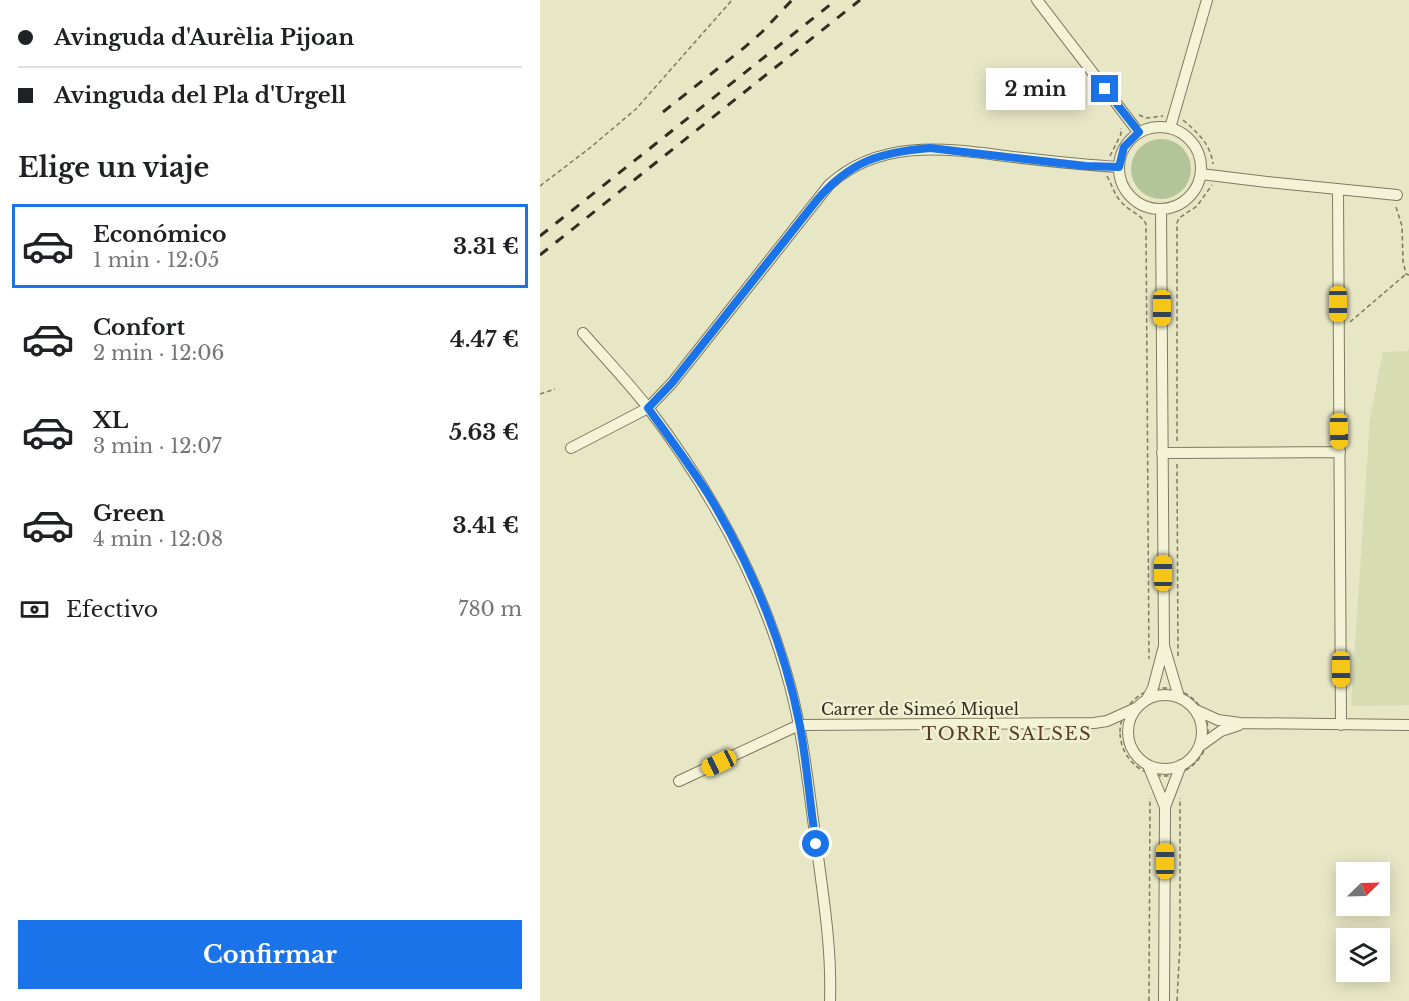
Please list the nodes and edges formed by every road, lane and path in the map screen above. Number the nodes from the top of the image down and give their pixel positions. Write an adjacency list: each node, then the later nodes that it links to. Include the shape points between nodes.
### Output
1 (732, 0): 16 (path, via 636,109)
2 (1037, 0): 9 (street)
3 (1207, 0): 8 (street)
4 (1138, 115): 5 (path)
5 (1166, 115)
6 (1182, 116): 12 (path, via 1206,143)
7 (1118, 123): 10 (path, via 1121,134)
8 (1170, 128): 9 (street); 14 (street, via 1194,145)
9 (1139, 132): 11 (street, via 1124,147)
10 (1108, 158)
11 (1119, 167): 19 (street, via 1124,189 1131,198); 25 (street, via 943,148 907,151 855,166 829,185)
12 (1215, 167)
13 (1104, 174): 32 (path, via 1122,204 1146,224)
14 (1201, 174): 17 (street); 19 (street, via 1187,199)
15 (1216, 183): 29 (path, via 1176,223)
16 (540, 186)
17 (1338, 189): 18 (street); 21 (street)
18 (1395, 194): 20 (path)
19 (1161, 210): 28 (street)
20 (1408, 274): 21 (path, via 1351,322)
21 (1338, 323): 27 (street)
22 (583, 333): 25 (street)
23 (555, 389): 24 (path)
24 (540, 394)
25 (648, 408): 26 (street); 39 (street, via 708,494 742,555 775,637)
26 (571, 448)
27 (1340, 452): 29 (street); 40 (street)
28 (1162, 453): 29 (street); 30 (street)
29 (1177, 453): 31 (path)
30 (1164, 646): 33 (street); 34 (street)
31 (1178, 657)
32 (1149, 662)
33 (1146, 692): 34 (street); 34 (path, via 1164,688); 35 (street); 37 (path)
34 (1182, 693): 36 (street); 36 (path, via 1198,704)
35 (1136, 708): 37 (street, Carrer de Simeó Miquel); 44 (street, via 1128,736)
36 (1200, 712): 38 (street, via 1218,720); 42 (street); 42 (path, via 1208,727)
37 (1124, 714): 39 (street, Carrer de Simeó Miquel, via 1094,723); 44 (path, via 1122,745 1128,758)
38 (1248, 724): 40 (street); 42 (street, via 1221,731)
39 (800, 725): 45 (street, Carrer de Simeó Miquel); 49 (street, via 827,932)
40 (1341, 725): 41 (street)
41 (1409, 725)
42 (1203, 743): 43 (street); 43 (path, via 1196,763)
43 (1184, 770): 44 (street); 44 (path, via 1161,776); 48 (street)
44 (1146, 771): 48 (street)
45 (679, 781)
46 (1180, 791): 52 (path)
47 (1150, 794): 50 (path)
48 (1165, 807): 51 (street)
49 (830, 1001)
50 (1149, 1001)
51 (1164, 1001)
52 (1178, 1001)

